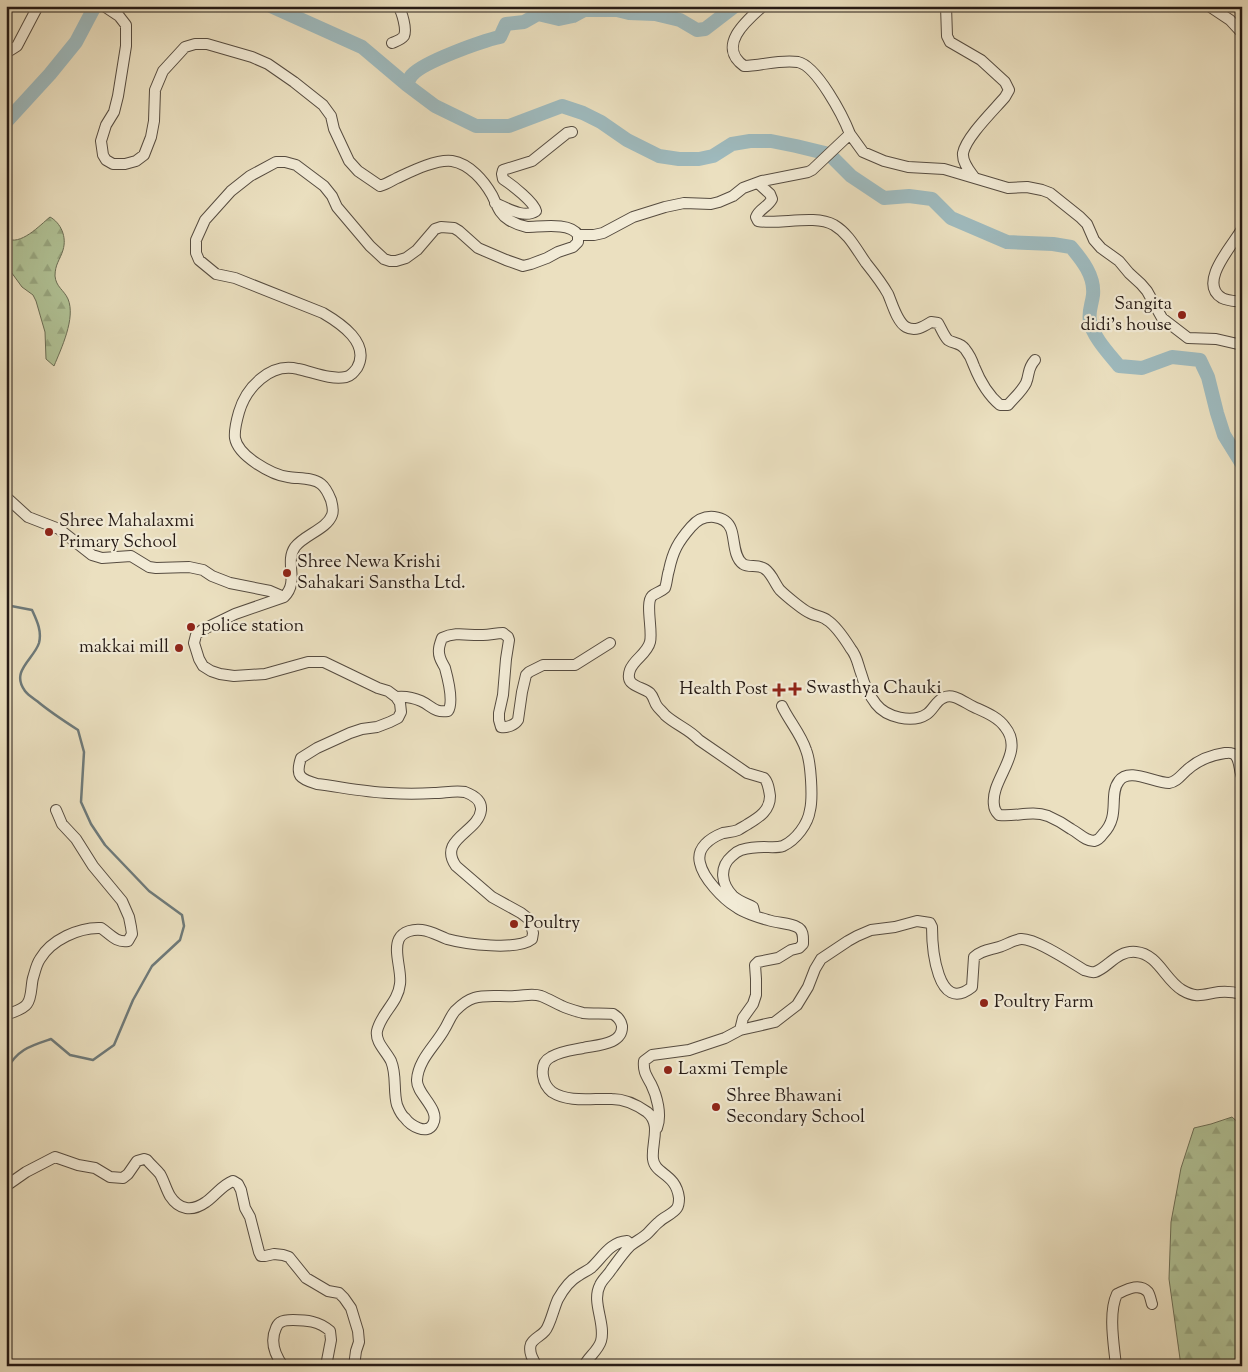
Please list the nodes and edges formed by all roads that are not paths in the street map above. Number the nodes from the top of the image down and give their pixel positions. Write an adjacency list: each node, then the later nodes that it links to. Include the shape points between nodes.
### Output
1 (38, 6): 9 (street, via 17,46)
2 (398, 6): 8 (street, via 405,32 399,41)
3 (763, 6): 11 (street, via 735,36 733,53 736,59 744,66 785,62 804,65 832,98)
4 (946, 6): 12 (street, via 950,42 981,60 1005,82 1009,90 967,143 963,154)
5 (1209, 6): 7 (street)
6 (107, 8): 14 (street, via 120,16 126,25 118,96 101,141 103,155 113,164 136,161 144,154 154,121 155,90 163,71 185,47 207,44 268,64 323,105 331,116 349,161 380,186 438,162 451,161 463,164 484,182)
7 (1242, 33)
8 (392, 42)
9 (6, 53)
10 (572, 132): 14 (street, via 532,161 503,170 504,179 532,203 536,211 523,214)
11 (850, 134): 12 (street, via 863,152 884,162 944,169); 13 (street, via 812,170)
12 (974, 178): 18 (street, via 1008,188 1027,187 1050,193 1080,217 1101,248 1141,284 1162,318 1188,338 1216,339)
13 (758, 183): 16 (street, via 719,202 665,207 633,217 603,233); 19 (street, via 772,199 757,214 758,221 825,221 835,226 875,273 906,328 920,329 931,322 938,323 946,338 964,347 985,389 1000,405 1008,405 1016,396)
14 (495, 203): 16 (street, via 512,222 526,227 573,229)
15 (1242, 229): 17 (street, via 1214,274 1217,292 1223,298)
16 (578, 235): 21 (street, via 578,242 573,247 523,266 478,248 454,228 441,227 406,258 390,261 370,246 324,186 296,165 285,162 276,162 250,176 204,220 196,240 196,253 208,268 216,274 235,278 323,312 348,330 360,350 359,364 348,376 334,378 296,368 276,370 256,382 241,407 235,438 239,448 254,462 276,474 322,484 331,499 332,515 293,551 293,578)
17 (1242, 302)
18 (1242, 345)
19 (1035, 360)
20 (6, 497): 21 (street, via 28,517 58,529 92,555 102,558 131,556 156,568 203,570 230,584 270,591)
21 (284, 597): 23 (street, via 235,614 196,635 194,643 203,666 234,676 265,674 308,662 324,662)
22 (610, 643): 23 (street, via 575,665 543,665 529,672 523,685 518,720 505,728 501,727 499,720 509,640 503,633 480,636 450,634 442,638 439,654 451,700 448,711 436,711 406,696)
23 (396, 697): 31 (street, via 401,712 398,718 350,733 301,758 300,776 317,784 362,791 406,794 463,792 478,799 482,807 477,822 452,846 451,859 492,897 530,920 533,932 528,942 508,946 470,943 422,930 406,932 398,939 400,987 377,1032 378,1041 394,1068 396,1101 402,1116 420,1129 433,1125 435,1117 417,1078 430,1050 461,1006 474,998 529,994 584,1013 617,1016 622,1028 616,1039 604,1045 564,1051 549,1057 542,1069 544,1080 553,1093 562,1096 613,1099 634,1104 653,1119)
24 (782, 706): 27 (street, via 809,760 810,811 797,836 783,846 739,850 725,863 722,872 728,890 738,900 753,907)
25 (1242, 777): 27 (street, via 1233,753 1204,759 1173,782 1123,776 1115,788 1114,812 1107,830 1093,841 1048,816 1027,812 999,815 994,806 995,794 1011,754 1011,741 1004,724 983,710 948,696 922,717 909,719 885,712 876,704 864,683 852,650 831,622 808,613 780,590 765,569 741,562 728,522 717,517 702,518 680,540 674,550 665,588 651,597 648,603 650,641 630,670 629,679 632,684 649,692 656,706 676,724 743,771 766,780 770,795 763,814 739,830 711,840 701,847 699,855 703,871 719,893 737,908)
26 (56, 810): 29 (street, via 62,824 122,901 132,934 128,941 122,942 100,928 86,928 48,948 39,960 29,1002)
27 (755, 915): 30 (street, via 798,927 803,944 755,966 756,995)
28 (1242, 994): 30 (street, via 1226,991 1193,995 1174,984 1156,962 1136,952 1126,953 1096,972 1090,972 1039,943 1020,939 980,952 974,957 972,987 964,993 953,993 947,989 937,970 930,923 917,921 864,932 848,941 821,959 808,987 789,1012 775,1022)
29 (6, 1015)
30 (740, 1030): 31 (street, via 711,1043 652,1055 644,1061 658,1114)
31 (655, 1136): 33 (street, via 654,1162 676,1186 678,1206)
32 (6, 1186): 37 (street, via 55,1157 96,1168 116,1178 128,1174 137,1161 147,1160 161,1175 169,1195 182,1208 189,1209 197,1208 233,1181 241,1190 261,1256 289,1257 306,1278 328,1291 339,1293 351,1308 359,1342)
33 (631, 1245): 38 (street, via 622,1241 612,1246 592,1267 567,1285 556,1302 545,1331 531,1344 530,1352); 39 (street, via 599,1286 597,1304 601,1341)
34 (1152, 1304): 40 (street, via 1148,1292 1140,1288 1117,1294 1113,1303)
35 (283, 1366): 36 (street, via 273,1335 281,1321 301,1320 316,1323 330,1331)
36 (326, 1366)
37 (354, 1366)
38 (537, 1366)
39 (584, 1366)
40 (1116, 1366)

